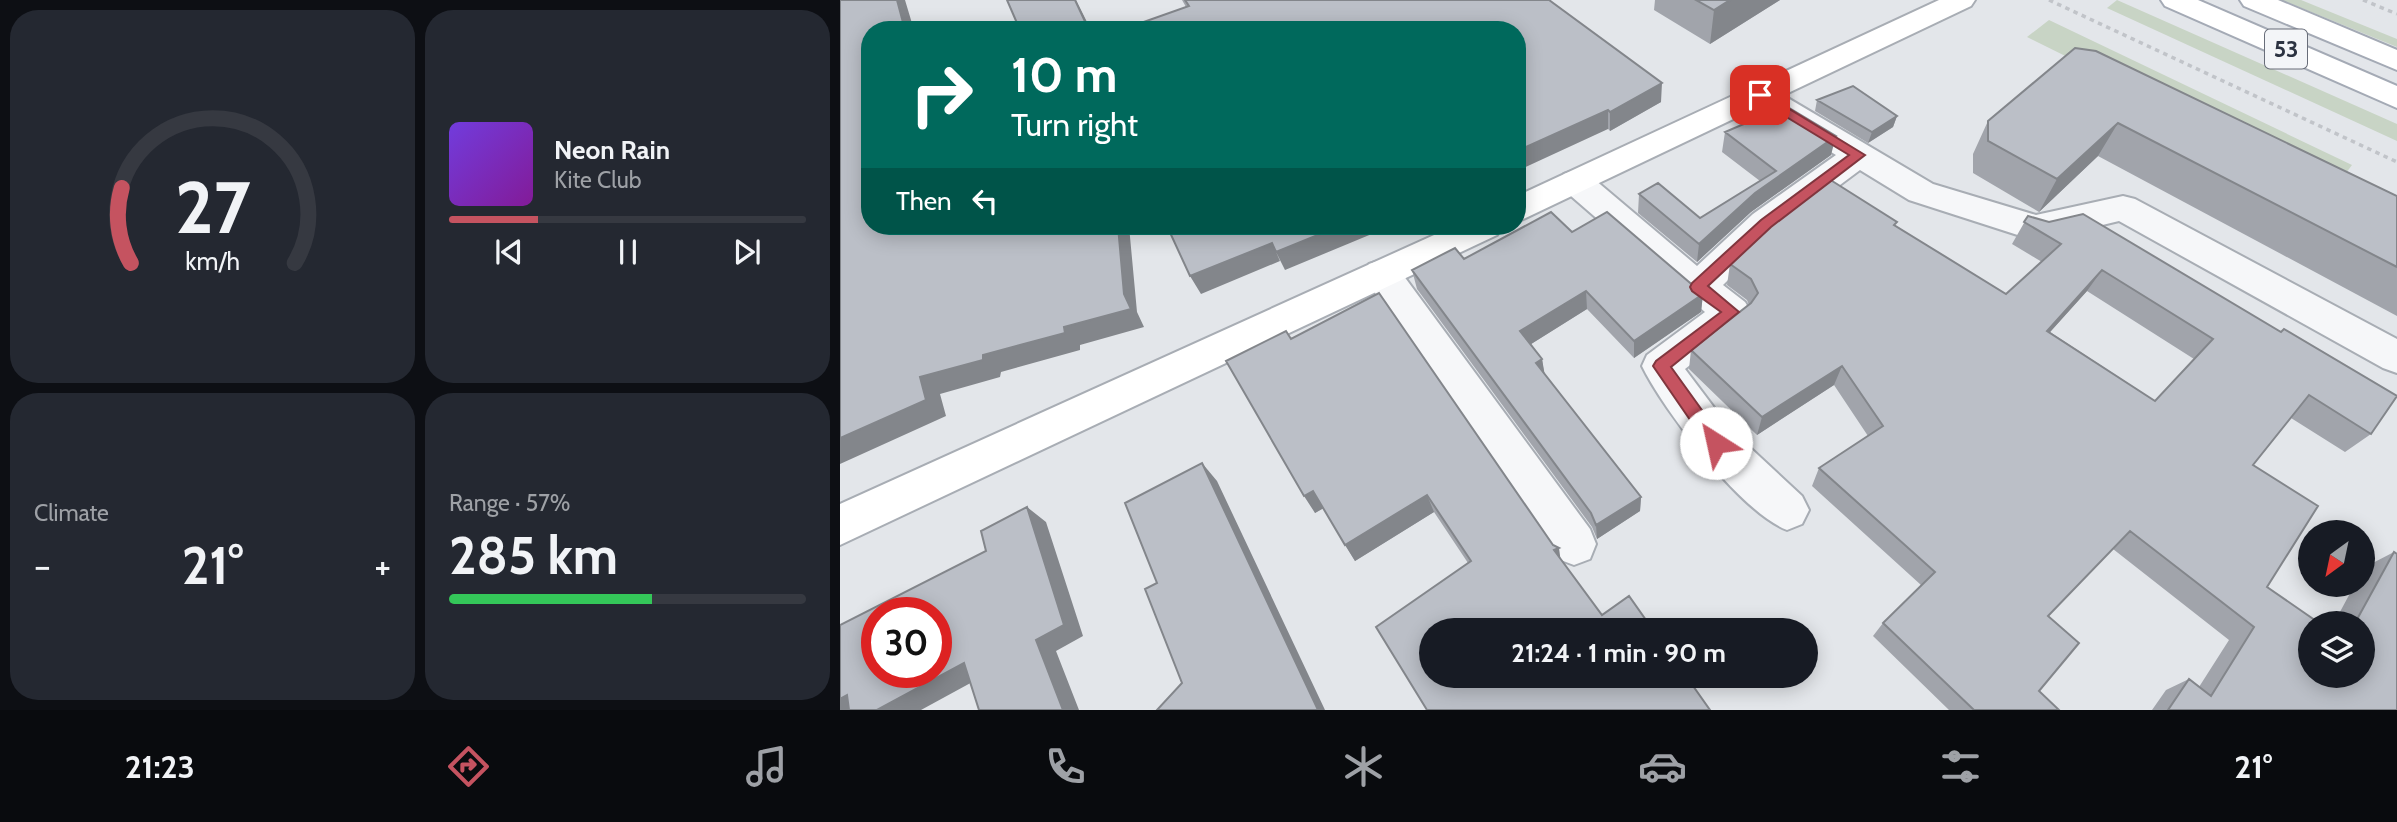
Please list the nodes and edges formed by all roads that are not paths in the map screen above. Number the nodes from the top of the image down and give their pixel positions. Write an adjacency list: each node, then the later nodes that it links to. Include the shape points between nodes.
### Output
1 (1961, 0): 5 (street)
2 (2175, 0): 6 (street, 53)
3 (2254, 0): 4 (street, 53)
4 (2397, 61)
5 (1760, 95): 7 (street); 8 (street)
6 (2397, 98)
7 (1859, 155): 12 (street, via 1766,223); 13 (street, via 1921,192 2036,228 2123,208)
8 (1576, 182): 9 (street); 12 (street)
9 (1526, 206)
10 (1466, 235): 11 (street)
11 (1382, 274): 15 (street); 16 (street)
12 (1698, 287): 14 (street, via 1732,312 1661,366 1716,443)
13 (2397, 357)
14 (1787, 510)
15 (840, 526)
16 (1574, 544)

